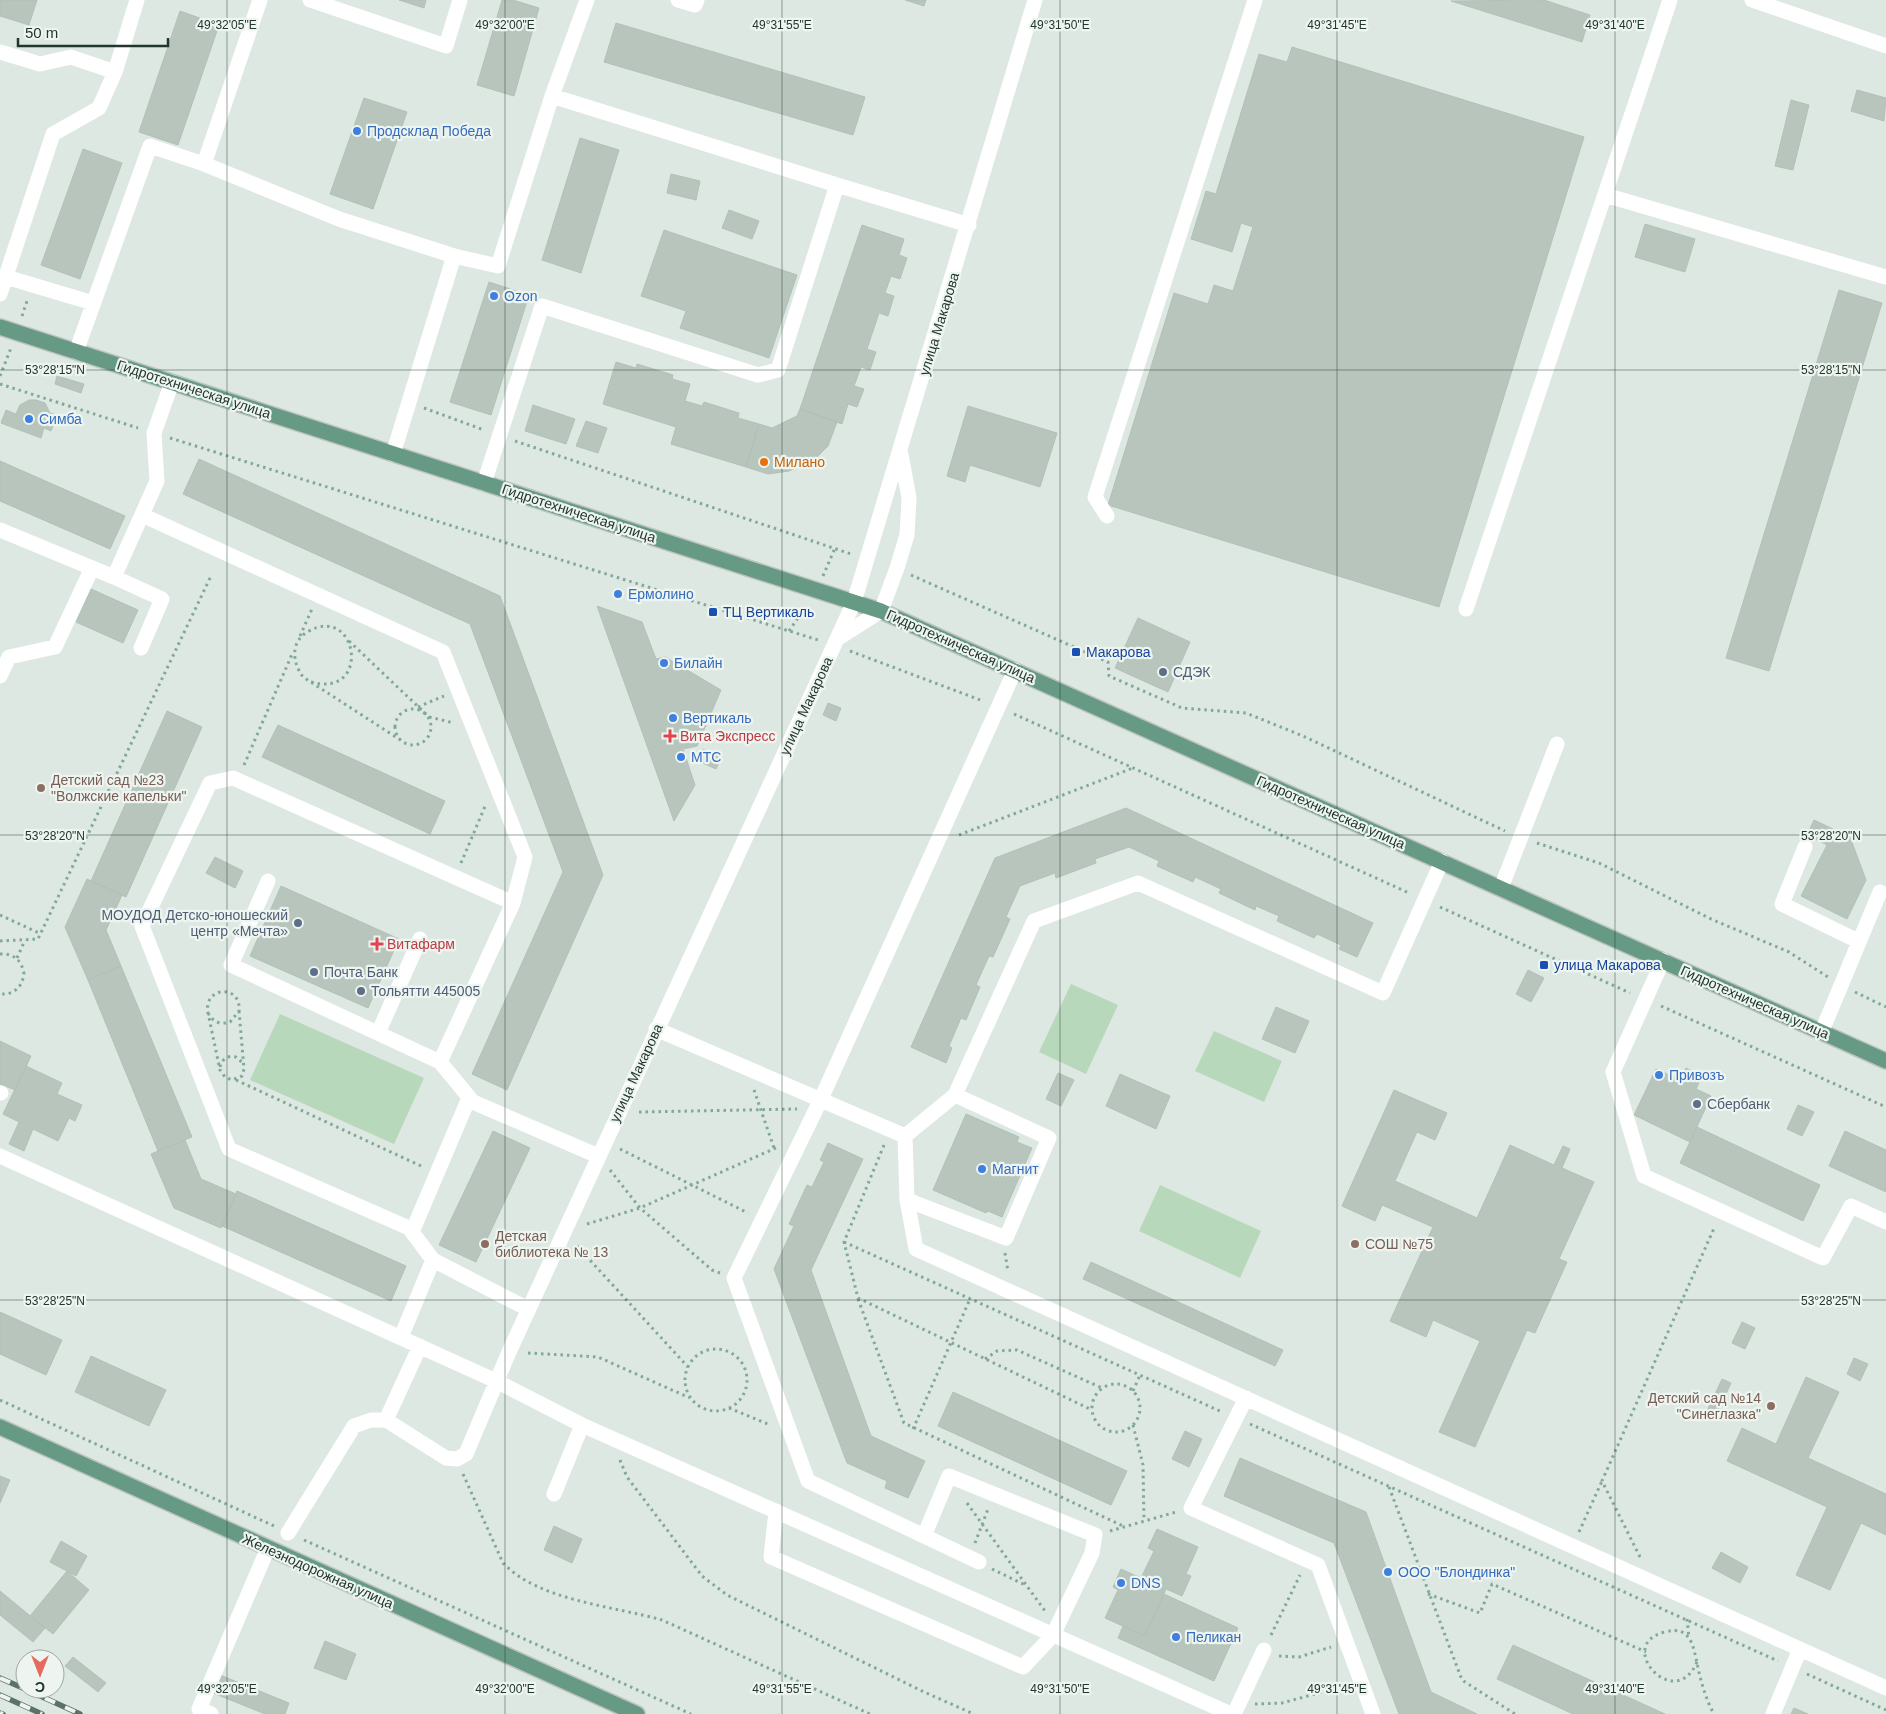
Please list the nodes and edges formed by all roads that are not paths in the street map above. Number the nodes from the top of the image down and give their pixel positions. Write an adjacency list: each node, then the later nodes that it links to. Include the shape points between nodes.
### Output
1 (137, 0): 14 (street)
2 (259, 0): 16 (street)
3 (310, 0): 4 (street, via 446,46)
4 (460, 0)
5 (587, 0): 15 (street)
6 (678, 0): 7 (street, via 695,5)
7 (697, 0)
8 (1035, 0): 19 (street, улица Макарова)
9 (1255, 0): 32 (street, via 1095,497)
10 (1670, 0): 18 (street)
11 (1752, 0): 12 (street)
12 (1886, 46)
13 (0, 52): 14 (street, via 40,64 71,56)
14 (115, 72): 21 (street, via 99,108 53,134)
15 (552, 96): 17 (street); 20 (street, via 498,266)
16 (204, 164): 20 (street, via 339,219); 24 (street, via 150,146)
17 (837, 185): 19 (street); 30 (street, via 778,370 758,375 542,306)
18 (1605, 195): 22 (street); 37 (street)
19 (969, 225): 28 (street, улица Макарова)
20 (454, 256): 29 (street)
21 (6, 276): 23 (street); 24 (street)
22 (1886, 277)
23 (0, 294)
24 (93, 303): 26 (street)
25 (0, 327): 26 (main road, Гидротехническая улица)
26 (76, 352): 27 (main road, Гидротехническая улица)
27 (172, 382): 29 (main road, Гидротехническая улица); 31 (street, via 154,433 157,481)
28 (900, 450): 36 (street, улица Макарова); 38 (street, via 910,498 907,535)
29 (393, 454): 30 (main road, Гидротехническая улица)
30 (484, 483): 36 (main road, Гидротехническая улица)
31 (142, 515): 35 (street); 49 (street, via 443,652 525,857)
32 (1107, 516)
33 (0, 530): 34 (street)
34 (92, 568): 35 (street); 42 (street, via 55,647 9,657)
35 (114, 577): 40 (street, via 162,599)
36 (854, 602): 38 (main road, Гидротехническая улица); 39 (street, улица Макарова)
37 (1466, 609)
38 (881, 611): 39 (street); 41 (main road, Гидротехническая улица)
39 (835, 643): 53 (street, улица Макарова)
40 (141, 648)
41 (1015, 670): 45 (main road, Гидротехническая улица); 60 (street)
42 (0, 676)
43 (1557, 744): 47 (street)
44 (1805, 847): 51 (street, via 1782,904)
45 (1442, 861): 47 (main road, Гидротехническая улица); 58 (street, via 1383,992 1138,883 1034,921)
46 (268, 881): 55 (street, via 230,965)
47 (1501, 888): 52 (main road, Гидротехническая улица)
48 (1880, 892): 51 (street)
49 (513, 903): 57 (street); 66 (street, via 232,778 210,783 142,926 229,1149)
50 (420, 939): 55 (street)
51 (1858, 941): 54 (street)
52 (1663, 960): 54 (main road, Гидротехническая улица); 65 (street, via 1613,1072 1644,1176 1823,1258 1851,1206)
53 (656, 1029): 60 (street); 63 (street, улица Макарова)
54 (1822, 1031): 56 (main road, Гидротехническая улица)
55 (378, 1033): 57 (street)
56 (1886, 1060)
57 (440, 1062): 59 (street)
58 (955, 1095): 61 (street); 64 (street, via 1048,1138 1006,1238)
59 (470, 1098): 63 (street); 66 (street)
60 (821, 1099): 61 (street); 79 (street, via 734,1278 808,1481)
61 (905, 1136): 64 (street)
62 (0, 1156): 69 (street)
63 (598, 1156): 68 (street, улица Макарова)
64 (907, 1200): 72 (street, via 916,1249)
65 (1886, 1222)
66 (412, 1232): 67 (street)
67 (433, 1260): 68 (street); 69 (street)
68 (528, 1309): 71 (street, улица Макарова)
69 (400, 1338): 70 (street)
70 (420, 1346): 71 (street); 73 (street)
71 (496, 1381): 73 (street, улица Макарова, via 466,1454 457,1459 446,1458); 74 (street)
72 (1246, 1398): 83 (street); 89 (street, via 1191,1508 1318,1565)
73 (386, 1420): 78 (street, via 371,1420 354,1426)
74 (582, 1424): 76 (street); 77 (street)
75 (0, 1427): 80 (main road, Железнодорожная улица)
76 (554, 1494)
77 (776, 1511): 82 (street); 82 (street, via 771,1556 1023,1667)
78 (288, 1533)
79 (924, 1536): 81 (street); 82 (street, via 949,1476 1095,1535 1092,1553)
80 (268, 1548): 87 (street, via 198,1708); 88 (main road, Железнодорожная улица)
81 (974, 1560)
82 (1055, 1629): 86 (street)
83 (1800, 1649): 85 (street); 90 (street)
84 (1264, 1650): 86 (street)
85 (1886, 1688)
86 (1235, 1710)
87 (211, 1714)
88 (636, 1714)
89 (1373, 1714)
90 (1773, 1714)

